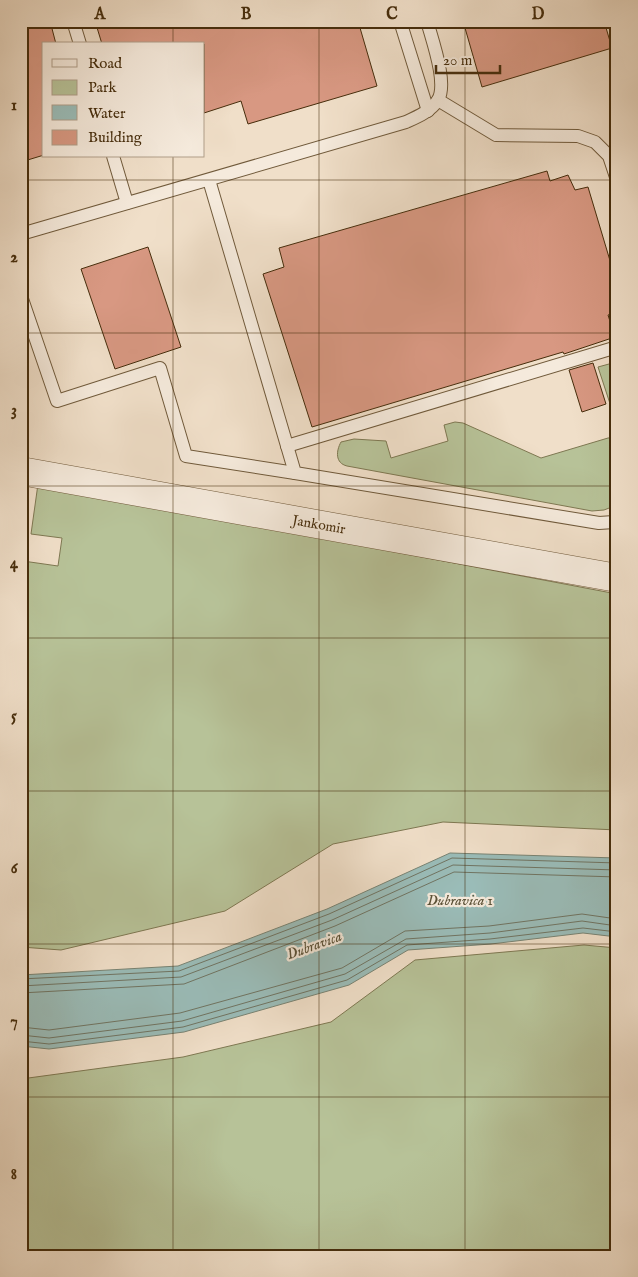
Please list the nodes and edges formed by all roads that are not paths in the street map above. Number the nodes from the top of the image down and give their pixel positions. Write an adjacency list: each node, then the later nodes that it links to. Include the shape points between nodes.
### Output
1 (73, 21): 4 (lane)
2 (400, 21): 6 (lane)
3 (426, 21): 5 (lane, via 439,65 441,84)
4 (79, 42)
5 (438, 100): 6 (lane); 9 (lane, via 496,135 578,136 595,142 609,156)
6 (428, 110): 8 (lane, via 406,122)
7 (114, 158): 10 (lane)
8 (209, 180): 10 (lane); 14 (lane)
9 (617, 180)
10 (127, 203): 11 (lane)
11 (21, 234)
12 (21, 296): 16 (lane, via 57,401 160,368 186,456)
13 (617, 347): 14 (lane)
14 (288, 446): 16 (lane)
15 (21, 471): 18 (street, Jankomir)
16 (295, 473): 17 (lane, via 599,523)
17 (617, 520)
18 (617, 578)

